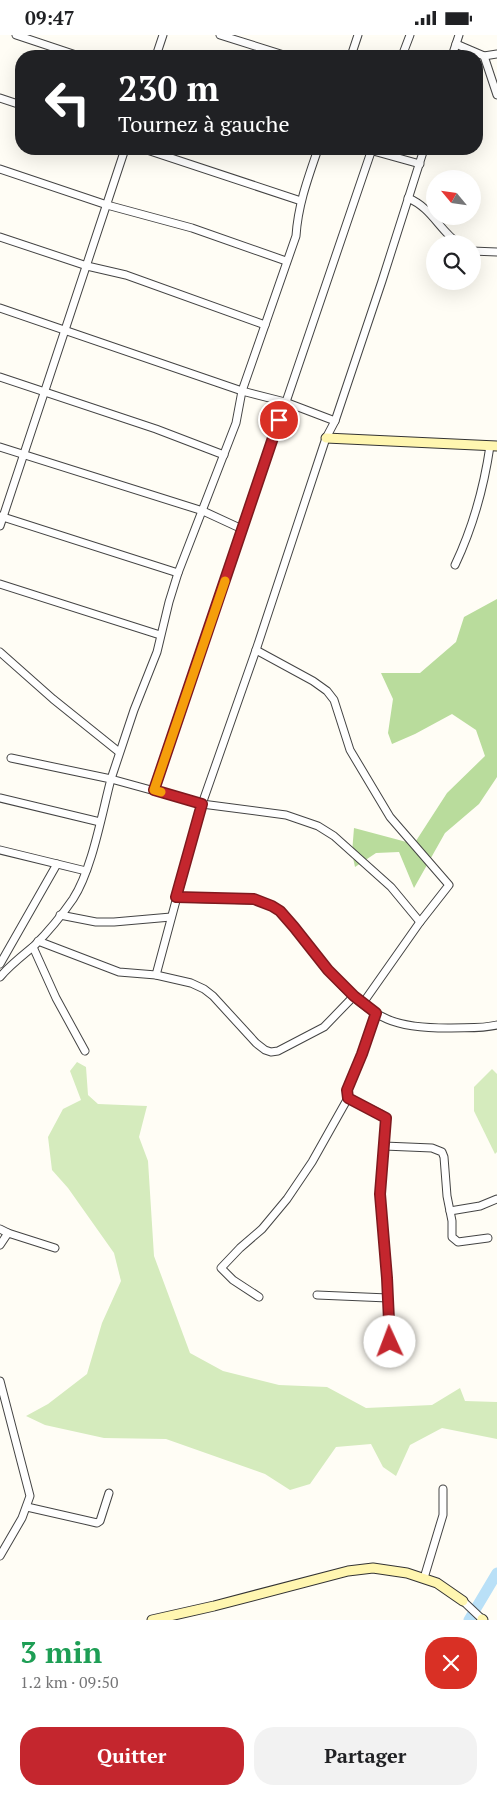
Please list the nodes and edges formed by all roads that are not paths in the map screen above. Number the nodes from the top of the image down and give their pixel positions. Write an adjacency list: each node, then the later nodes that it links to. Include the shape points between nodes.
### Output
1 (16, 35): 8 (street)
2 (163, 35): 9 (street)
3 (220, 35): 10 (street)
4 (358, 35): 11 (street)
5 (410, 35): 12 (street)
6 (459, 35): 7 (street)
7 (456, 43): 13 (street); 14 (street)
8 (61, 50)
9 (158, 50)
10 (256, 50)
11 (353, 50)
12 (404, 50)
13 (454, 50)
14 (471, 50)
15 (497, 54): 16 (street)
16 (484, 56): 17 (street)
17 (497, 95)
18 (0, 98): 19 (street)
19 (15, 103)
20 (123, 155): 30 (street)
21 (162, 155): 29 (street)
22 (316, 155): 29 (street)
23 (368, 155): 43 (street)
24 (391, 155): 26 (street)
25 (422, 155): 26 (street)
26 (420, 163): 28 (street)
27 (0, 169): 30 (street)
28 (408, 198): 31 (street, via 426,208); 44 (street)
29 (301, 201): 35 (street, via 296,236)
30 (107, 205): 35 (street, via 192,228); 36 (street)
31 (449, 235)
32 (0, 237): 36 (street)
33 (481, 251): 34 (street)
34 (497, 252)
35 (286, 261): 38 (street)
36 (87, 266): 38 (street, via 126,275); 39 (street)
37 (0, 308): 39 (street)
38 (265, 325): 41 (street)
39 (65, 329): 41 (street); 42 (street)
40 (0, 377): 42 (street)
41 (242, 391): 43 (street); 49 (street, via 236,423)
42 (45, 393): 48 (street); 49 (street)
43 (285, 402): 44 (street); 53 (street)
44 (335, 421): 45 (street)
45 (326, 438): 46 (street); 58 (street)
46 (494, 446): 54 (street, via 466,542)
47 (0, 447): 48 (street)
48 (24, 455): 50 (street); 51 (street)
49 (224, 455): 50 (street)
50 (203, 511): 53 (street); 55 (street)
51 (1, 516): 52 (street); 55 (street)
52 (0, 526)
53 (242, 529): 63 (street)
54 (455, 565)
55 (178, 573): 57 (street)
56 (0, 584): 57 (street)
57 (160, 635): 60 (street, via 157,652)
58 (256, 650): 65 (street); 73 (street, via 327,691 334,700 350,750 390,817 449,885)
59 (0, 652): 60 (street)
60 (119, 752): 62 (street)
61 (11, 758): 62 (street)
62 (111, 779): 63 (street); 66 (street)
63 (154, 790): 65 (street)
64 (0, 798): 66 (street)
65 (202, 804): 70 (street); 73 (street, via 286,815 318,826 334,836 391,887)
66 (100, 822): 69 (street)
67 (0, 850): 68 (street)
68 (57, 864): 69 (street); 75 (street)
69 (86, 871): 71 (street, via 74,898)
70 (176, 897): 72 (street); 78 (street, via 254,899 272,906 280,911 328,970)
71 (60, 915): 72 (street, via 96,922); 74 (street)
72 (171, 917): 76 (street)
73 (420, 922): 79 (street)
74 (35, 944): 76 (street, via 119,972); 77 (street); 82 (street, via 56,998)
75 (0, 964)
76 (156, 975): 78 (street, via 204,989 256,1043 270,1052 324,1027)
77 (0, 977)
78 (354, 996): 79 (street)
79 (363, 1003): 80 (street)
80 (376, 1013): 81 (street, via 405,1024 438,1028); 83 (street, via 347,1090)
81 (497, 1025)
82 (85, 1051)
83 (348, 1098): 84 (street, via 386,1118); 93 (street, via 287,1199 262,1229 221,1268)
84 (384, 1146): 86 (street, via 432,1148 442,1152); 94 (street, via 380,1202)
85 (497, 1199): 86 (street, via 480,1206)
86 (450, 1211): 89 (street, via 455,1240)
87 (0, 1229): 88 (street)
88 (8, 1233): 90 (street); 91 (street)
89 (488, 1238)
90 (0, 1245)
91 (55, 1248)
92 (317, 1295): 94 (street)
93 (260, 1297)
94 (388, 1298): 95 (street)
95 (390, 1358)
96 (0, 1381): 99 (street, via 30,1491)
97 (443, 1489): 101 (street, via 443,1515)
98 (109, 1493): 99 (street, via 97,1523)
99 (27, 1507): 100 (street)
100 (0, 1556)
101 (424, 1578): 102 (street); 103 (street, via 374,1568 348,1571)
102 (464, 1601): 104 (street)
103 (152, 1620)
104 (483, 1620)

